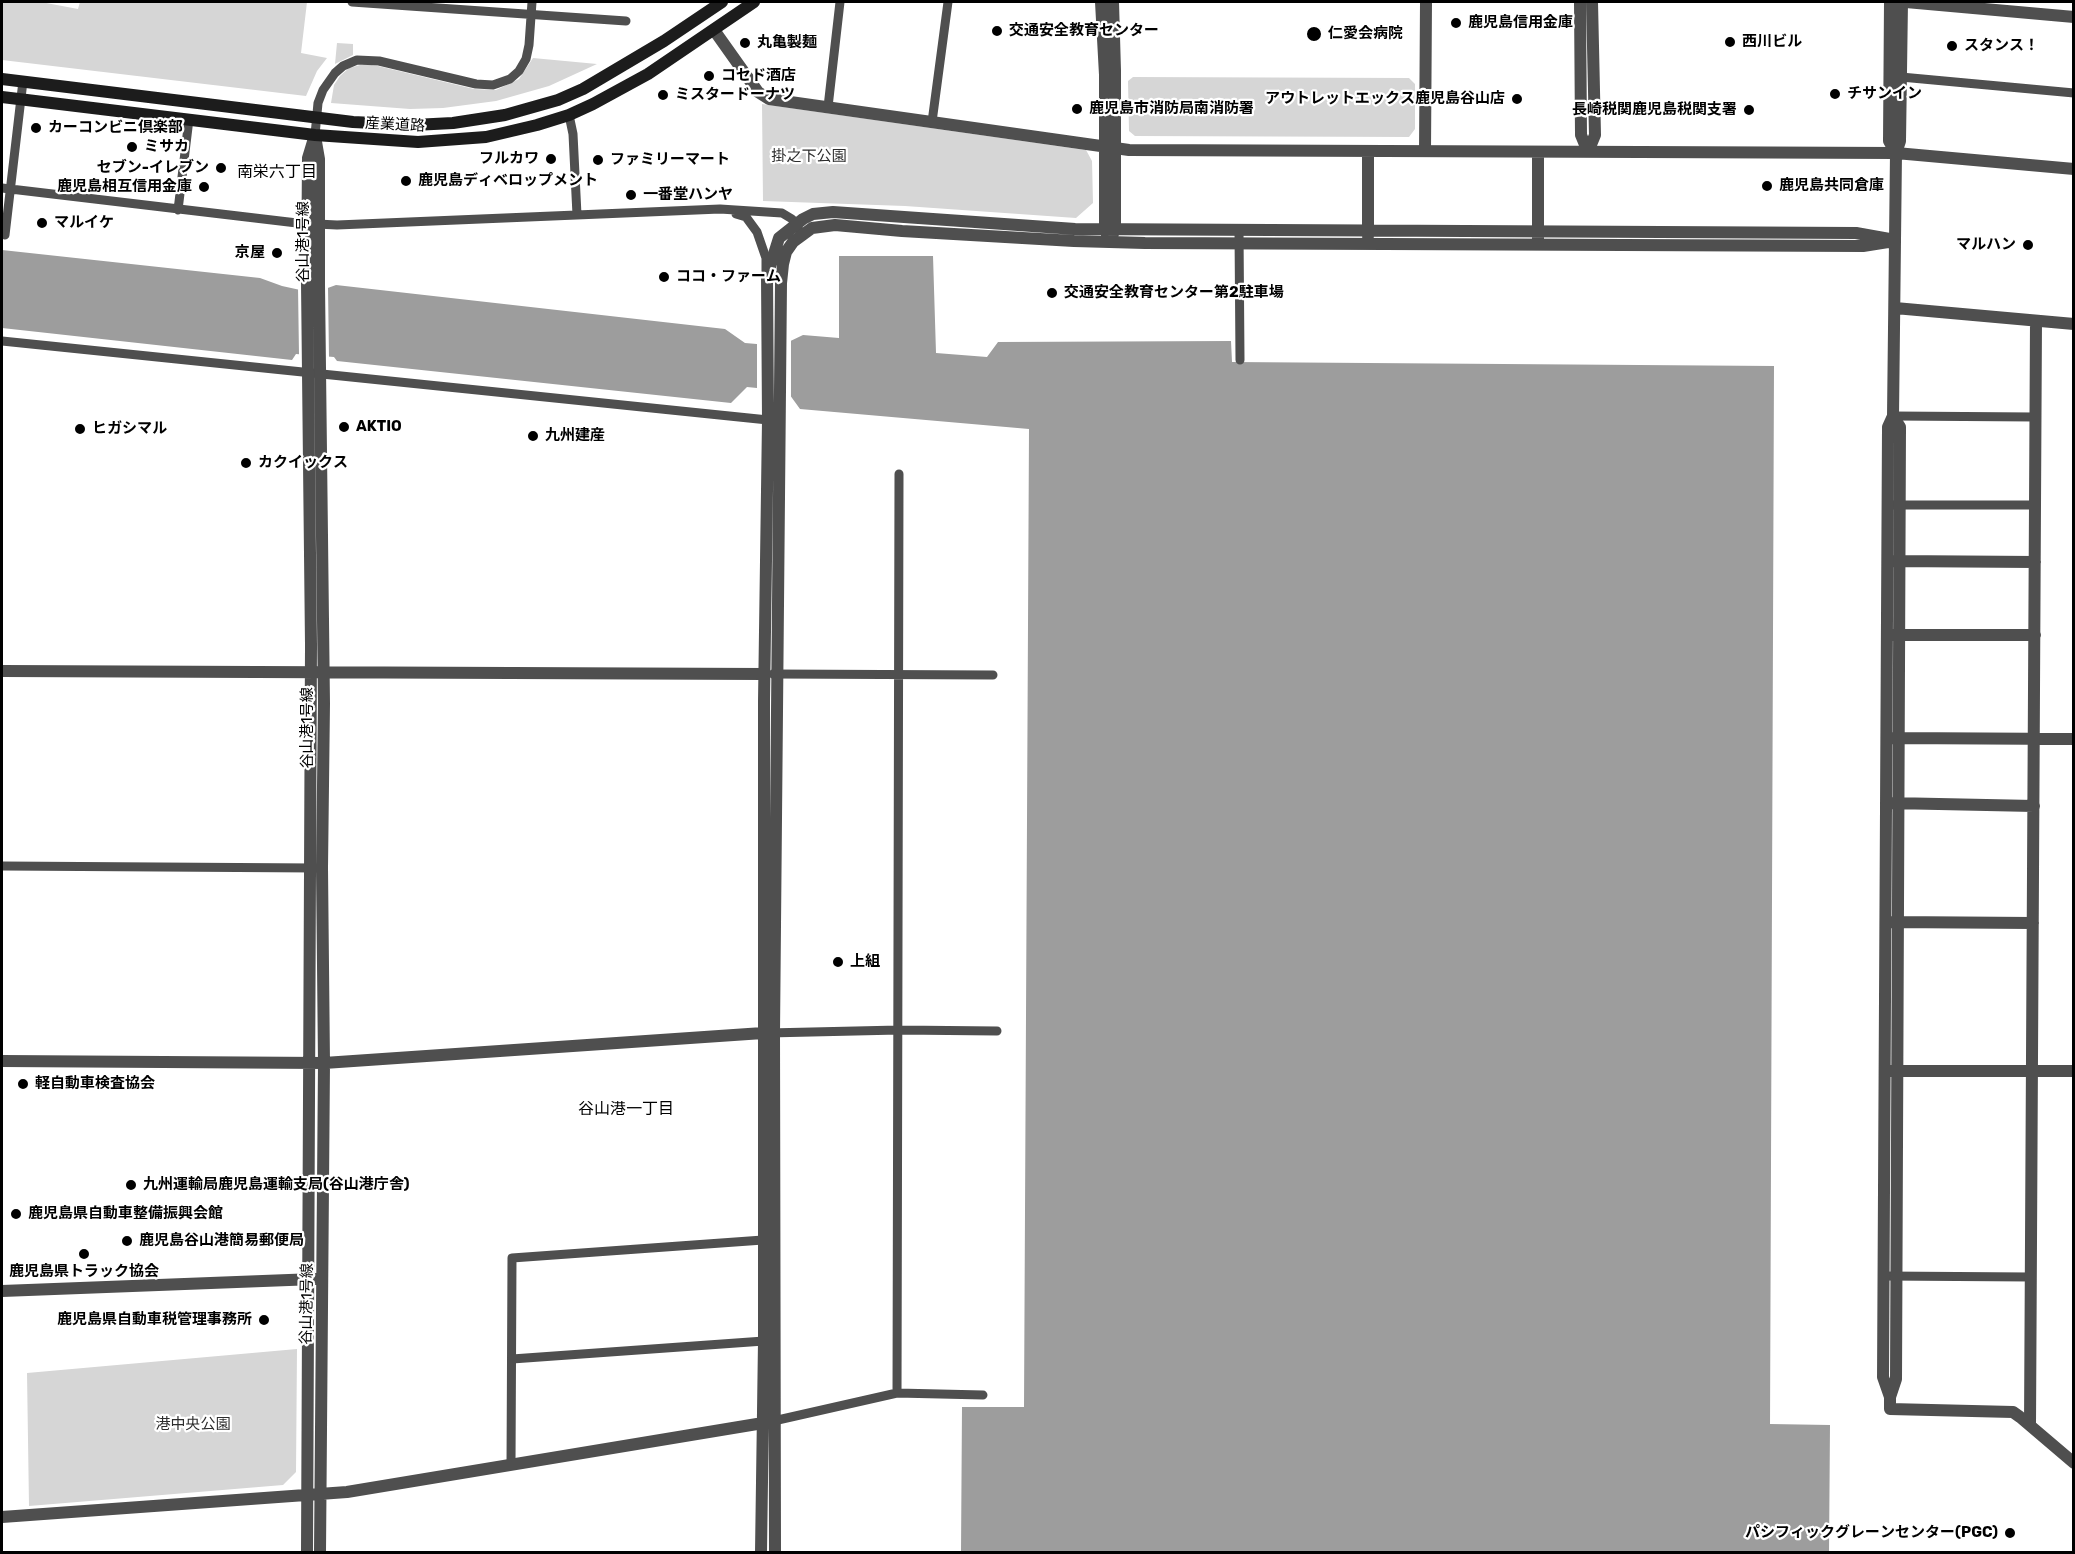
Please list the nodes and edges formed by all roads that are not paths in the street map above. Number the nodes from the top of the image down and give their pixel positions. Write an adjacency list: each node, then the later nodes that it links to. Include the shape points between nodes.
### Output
1 (352, 2): 14 (street)
2 (532, 2): 14 (street)
3 (722, 2): 26 (main road, 産業道路, via 599,80 531,108 479,120 414,125)
4 (754, 2): 17 (main road, 産業道路)
5 (840, 2): 24 (street)
6 (948, 2): 28 (street)
7 (1101, 2): 30 (street)
8 (1113, 2): 30 (street)
9 (1426, 2): 32 (street)
10 (1580, 2): 34 (street, via 1581,135)
11 (1592, 2): 34 (street, via 1595,135)
12 (1890, 2): 35 (street, via 1889,141)
13 (1904, 2): 15 (street); 18 (street)
14 (531, 15): 16 (street); 26 (street, via 526,59 510,79 493,85 476,84 379,61 357,60 343,66 330,80 318,103)
15 (2073, 16)
16 (626, 21)
17 (714, 30): 24 (street, via 763,97); 25 (main road, 産業道路, via 639,79)
18 (1901, 77): 21 (street); 35 (street, via 1900,141)
19 (2, 79): 20 (main road, 産業道路)
20 (23, 81): 23 (street); 26 (main road, 産業道路)
21 (2073, 93)
22 (2, 97): 23 (main road, 産業道路)
23 (21, 99): 27 (main road, 産業道路); 37 (street)
24 (828, 107): 28 (street)
25 (569, 115): 29 (main road, 産業道路, via 511,132 459,141 409,142); 40 (street)
26 (317, 118): 29 (street)
27 (189, 119): 29 (main road, 産業道路); 39 (street)
28 (932, 122): 30 (street)
29 (315, 135): 41 (street, 谷山港1号線, via 320,159)
30 (1110, 147): 31 (street); 44 (street)
31 (1368, 151): 32 (street); 43 (street)
32 (1425, 151): 33 (street)
33 (1538, 152): 34 (street); 47 (street)
34 (1588, 153): 35 (street)
35 (1896, 153): 36 (street); 48 (street)
36 (2073, 169)
37 (6, 189): 39 (street); 45 (street)
38 (720, 209): 40 (street); 42 (street, via 782,213); 50 (street, via 746,217 755,228 766,258)
39 (178, 210): 41 (street)
40 (578, 215): 41 (street)
41 (314, 224): 57 (street, 谷山港1号線)
42 (799, 229): 44 (street, via 835,225 1028,239); 50 (street, via 779,238); 54 (street, via 783,264)
43 (1368, 230): 46 (street); 47 (street); 49 (street)
44 (1110, 233): 46 (street)
45 (4, 235)
46 (1239, 237): 49 (street); 56 (street)
47 (1538, 238): 48 (street, via 1856,233); 49 (street)
48 (1895, 240): 51 (street)
49 (1368, 244)
50 (766, 276): 54 (street)
51 (1895, 308): 52 (street); 59 (street)
52 (2036, 321): 53 (street); 60 (street)
53 (2073, 324)
54 (774, 333): 58 (street)
55 (2, 341): 57 (street)
56 (1240, 360)
57 (314, 374): 61 (street); 70 (street, 谷山港1号線)
58 (774, 404): 61 (street); 72 (street)
59 (1893, 416): 60 (street); 63 (street, via 1888,427)
60 (2035, 417): 64 (street)
61 (768, 420): 71 (street)
62 (899, 474): 73 (street)
63 (1893, 505): 64 (street); 65 (street)
64 (2035, 505): 66 (street)
65 (1893, 561): 66 (street); 67 (street)
66 (2035, 561): 68 (street)
67 (1893, 635): 68 (street); 75 (street)
68 (2035, 635): 76 (street)
69 (2, 671): 70 (street)
70 (317, 673): 71 (street); 81 (street, 谷山港1号線)
71 (765, 674): 72 (street); 86 (street)
72 (778, 675): 73 (street); 86 (street)
73 (899, 675): 74 (street); 84 (street)
74 (993, 675)
75 (1892, 738): 76 (street); 78 (street)
76 (2034, 739): 77 (street); 79 (street)
77 (2073, 739)
78 (1892, 802): 79 (street); 82 (street)
79 (2034, 806): 83 (street)
80 (2, 866): 81 (street)
81 (316, 868): 88 (street, 谷山港1号線); 89 (street, 谷山港1号線)
82 (1892, 922): 83 (street); 90 (street)
83 (2033, 923): 91 (street)
84 (899, 1030): 85 (street); 86 (street); 101 (street)
85 (997, 1031)
86 (768, 1033): 89 (street); 93 (street); 103 (street)
87 (2, 1061): 88 (street)
88 (309, 1063): 89 (street); 96 (street, 谷山港1号線)
89 (324, 1063): 97 (street, 谷山港1号線)
90 (1891, 1071): 91 (street); 94 (street)
91 (2032, 1071): 92 (street); 95 (street)
92 (2073, 1071)
93 (763, 1240): 99 (street); 100 (street, via 512,1258)
94 (1890, 1276): 95 (street); 105 (street, via 1883,1377 1890,1409 2013,1412)
95 (2031, 1277): 105 (street)
96 (307, 1279): 97 (street); 98 (street); 108 (street, 谷山港1号線)
97 (322, 1279): 108 (street, 谷山港1号線)
98 (2, 1291)
99 (764, 1341): 100 (street); 104 (street)
100 (512, 1359): 107 (street)
101 (897, 1393): 102 (street); 103 (street)
102 (982, 1395)
103 (776, 1421): 104 (street); 113 (street)
104 (763, 1423): 107 (street); 112 (street)
105 (2030, 1425): 106 (street)
106 (2073, 1463)
107 (511, 1464): 108 (street)
108 (314, 1494): 109 (street); 110 (street, 谷山港1号線); 111 (street, 谷山港1号線)
109 (2, 1517)
110 (307, 1552)
111 (320, 1552)
112 (761, 1552)
113 (775, 1552)

